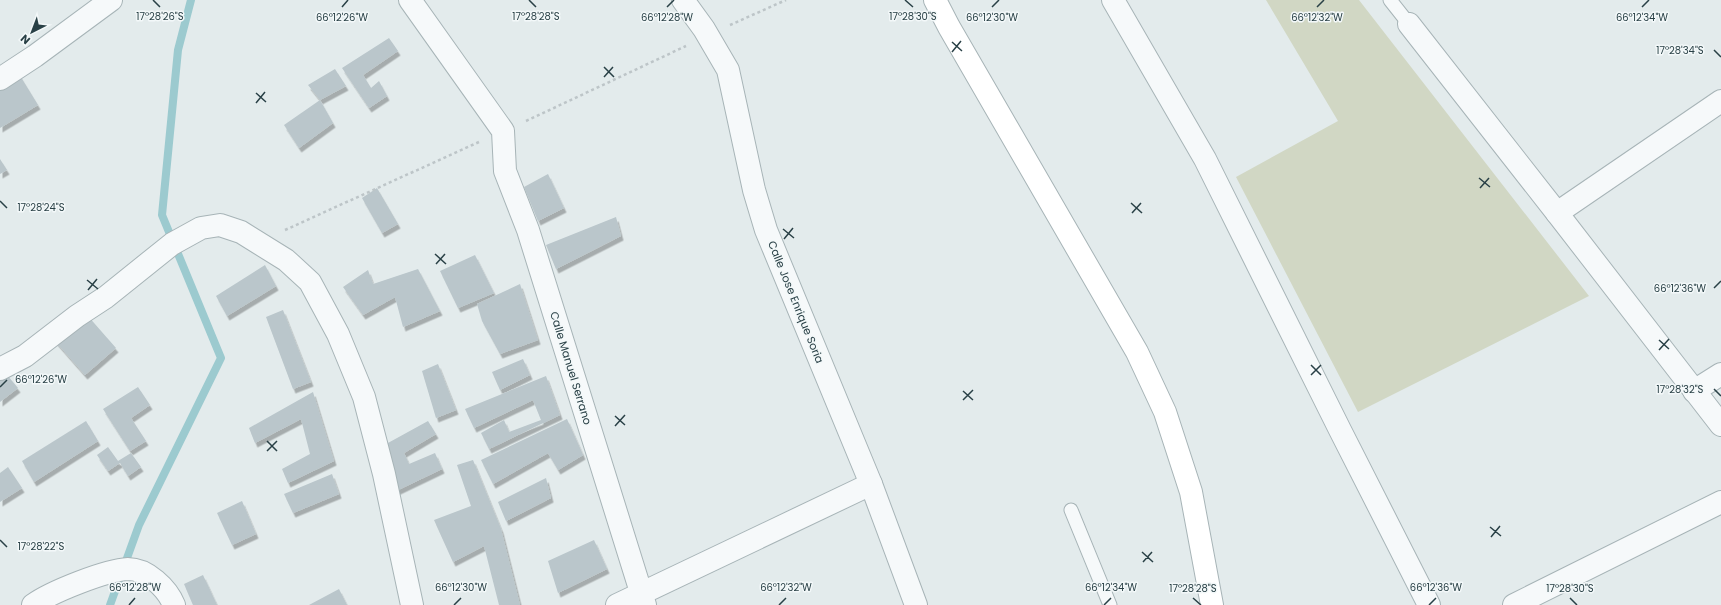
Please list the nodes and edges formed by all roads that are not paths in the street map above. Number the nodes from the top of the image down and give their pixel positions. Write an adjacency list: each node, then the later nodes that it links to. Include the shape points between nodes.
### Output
1 (111, 0): 8 (street)
2 (410, 0): 18 (street, Calle Manuel Serrano, via 503,132 505,171 535,252)
3 (683, 0): 15 (street, Calle Jose Enrique Soria, via 708,35 728,70 754,190 766,230)
4 (935, 0): 25 (street, via 948,27 1138,352 1162,406 1191,492)
5 (1113, 0): 26 (street, via 1205,160)
6 (1390, 0): 7 (lane)
7 (1409, 24): 10 (street)
8 (0, 79)
9 (1721, 101): 10 (street)
10 (1558, 213): 13 (street)
11 (0, 369): 21 (street, via 25,356 106,297 172,244 201,228 220,225 241,232 286,260 310,282 338,334 364,397 384,474)
12 (1721, 374): 13 (street)
13 (1694, 390): 14 (street)
14 (1721, 425)
15 (871, 484): 18 (street); 23 (street, Calle Jose Enrique Soria)
16 (1721, 502): 27 (street)
17 (1071, 510): 24 (lane)
18 (642, 600): 22 (street)
19 (33, 605): 20 (street, via 60,590 108,573 128,569 145,573 162,587)
20 (174, 605)
21 (412, 605)
22 (617, 605)
23 (916, 605)
24 (1110, 605)
25 (1212, 605)
26 (1429, 605)
27 (1514, 605)

